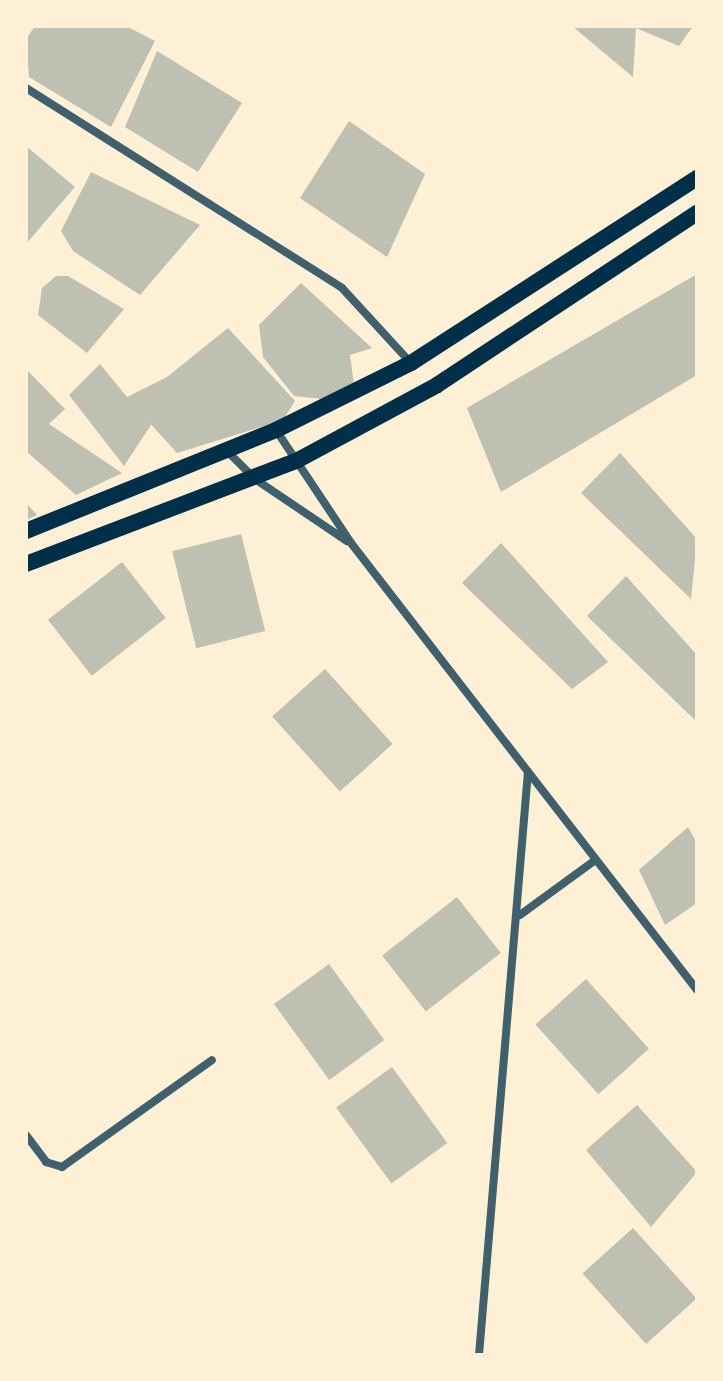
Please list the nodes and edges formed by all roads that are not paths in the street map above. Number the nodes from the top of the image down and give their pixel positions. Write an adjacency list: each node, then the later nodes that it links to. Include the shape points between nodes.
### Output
1 (26, 88): 4 (street, via 342,288)
2 (697, 178): 4 (main road)
3 (697, 213): 7 (main road, via 437,385)
4 (411, 363): 5 (main road)
5 (276, 430): 6 (main road); 7 (street)
6 (227, 450): 8 (street); 9 (main road)
7 (298, 460): 8 (main road); 10 (street)
8 (255, 479): 10 (street); 11 (main road)
9 (26, 531)
10 (351, 543): 12 (street)
11 (26, 564)
12 (528, 772): 13 (street); 14 (street)
13 (594, 861): 14 (street); 15 (street)
14 (520, 915): 18 (street)
15 (697, 990)
16 (212, 1060): 17 (street, via 62,1167 46,1162)
17 (26, 1135)
18 (479, 1355)

